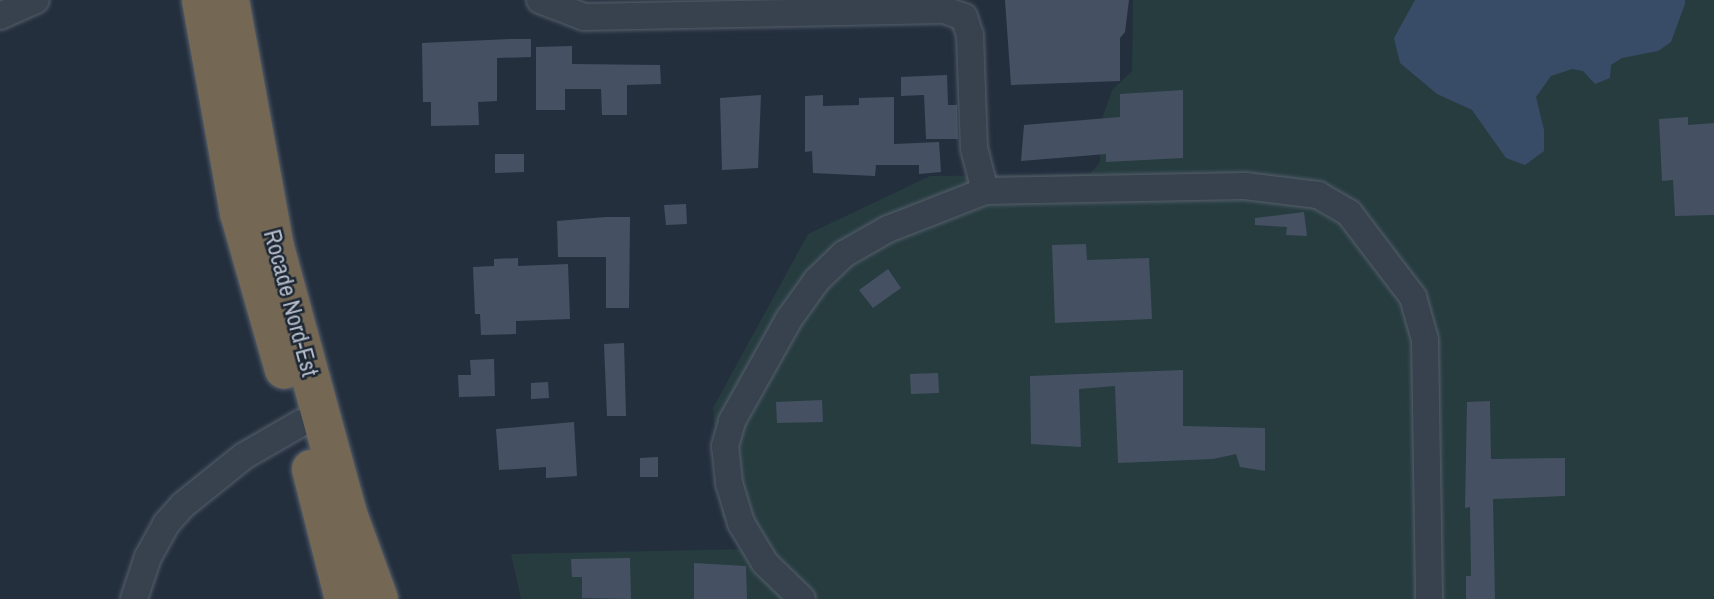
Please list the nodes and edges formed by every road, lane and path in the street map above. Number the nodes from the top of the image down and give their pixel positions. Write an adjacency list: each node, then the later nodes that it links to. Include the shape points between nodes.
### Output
1 (201, 0): 7 (highway, Rocade Nord-Est, via 239,213)
2 (230, 0): 10 (highway, Rocade Nord-Est, via 275,247 348,514)
3 (540, 0): 6 (street, via 584,17 944,10 964,17 970,35 974,148)
4 (30, 1): 5 (street)
5 (0, 16)
6 (985, 191): 11 (street, via 888,229 844,254 817,279 789,319 732,421 725,446 729,483 741,523 765,563); 12 (street, via 1245,186 1318,195 1349,213 1413,297 1421,317)
7 (301, 422): 8 (street, via 244,456 183,505 148,557); 9 (highway, Rocade Nord-Est)
8 (134, 599)
9 (344, 599)
10 (379, 599)
11 (802, 599)
12 (1429, 599)

